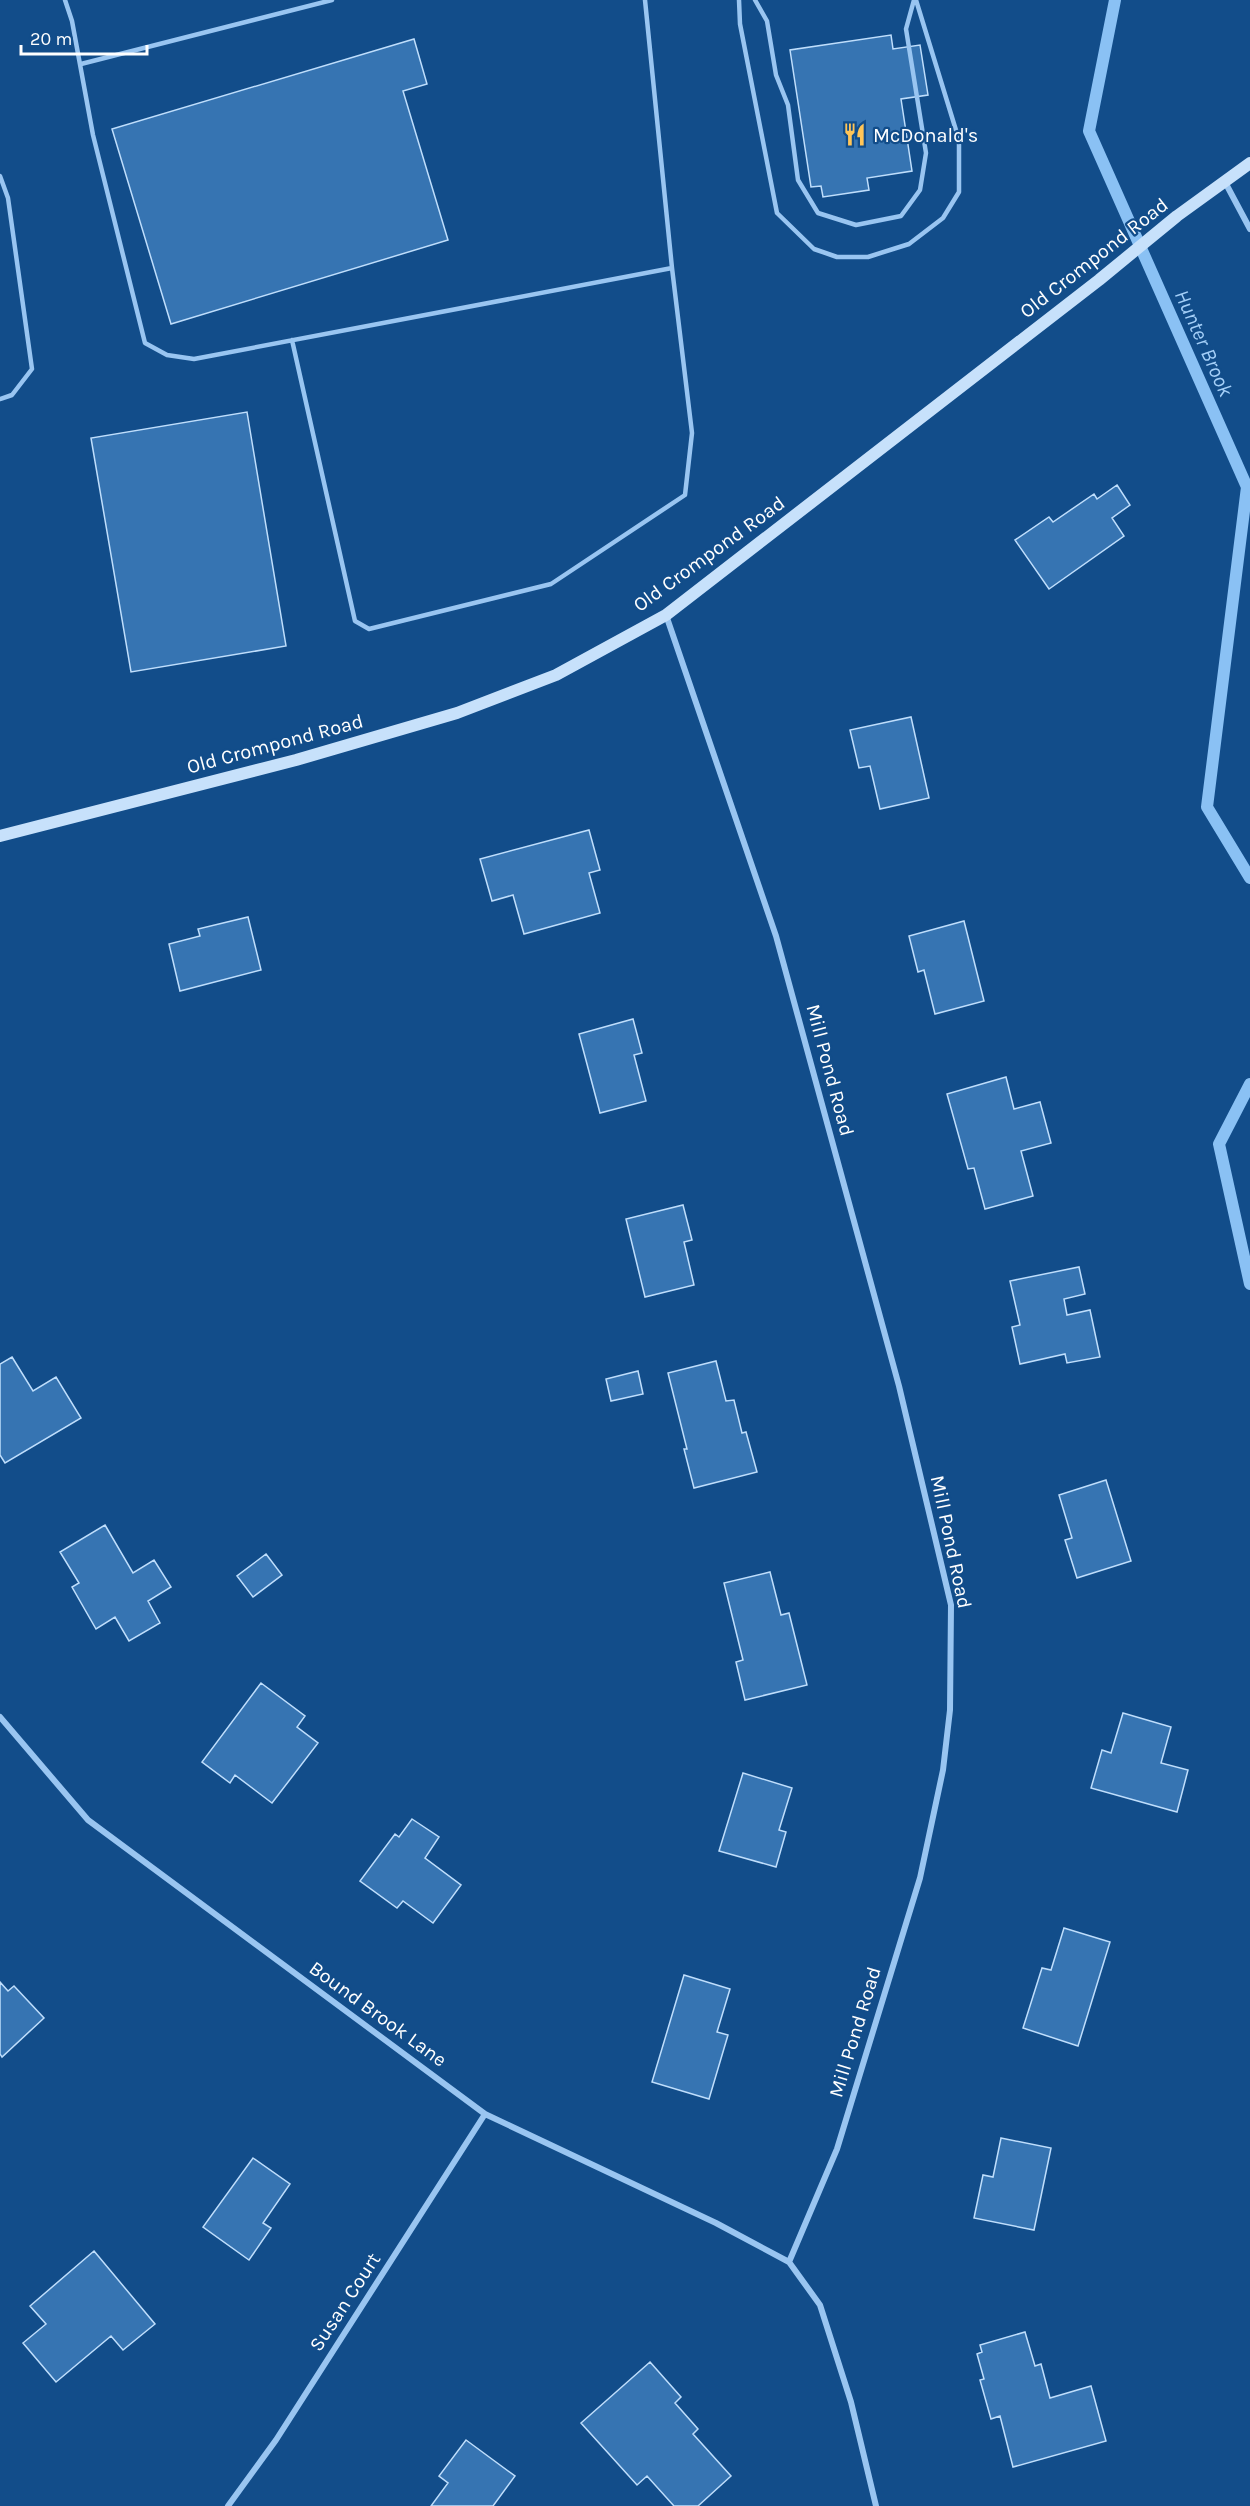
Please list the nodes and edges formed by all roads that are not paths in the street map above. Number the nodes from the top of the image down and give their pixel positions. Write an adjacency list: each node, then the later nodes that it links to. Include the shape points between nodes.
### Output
1 (65, 0): 9 (lane)
2 (300, 0): 8 (lane)
3 (332, 0): 8 (lane)
4 (645, 0): 14 (lane)
5 (739, 0): 7 (lane, via 740,24 777,213 814,249 837,257 868,257 909,244 943,218 959,192 958,141)
6 (754, 0): 7 (lane, via 767,21 776,75 788,105 798,180 818,213 856,225 901,216 920,190 926,153 906,29)
7 (915, 0)
8 (302, 7): 9 (lane)
9 (81, 64): 15 (lane, via 93,135 146,343 167,355 194,359)
10 (1250, 163): 12 (street, Old Crompond Road)
11 (0, 176): 16 (lane, via 8,198 32,369 12,395)
12 (1224, 182): 13 (street); 17 (street, Old Crompond Road)
13 (1250, 230)
14 (672, 268): 15 (lane); 15 (lane, via 692,433 685,495 551,584 369,629 355,621)
15 (292, 340)
16 (0, 399)
17 (666, 615): 18 (street, Old Crompond Road, via 556,675 457,713 296,760); 21 (street, Mill Pond Road, via 776,936 899,1386 951,1605 947,1740 920,1878 837,2149)
18 (0, 836)
19 (0, 1717): 20 (street, Bound Brook Lane, via 88,1820)
20 (485, 2114): 21 (street, Bound Brook Lane, via 716,2223); 22 (street, Susan Court, via 276,2440)
21 (789, 2262): 23 (street, via 820,2305 851,2402)
22 (228, 2506)
23 (876, 2506)

